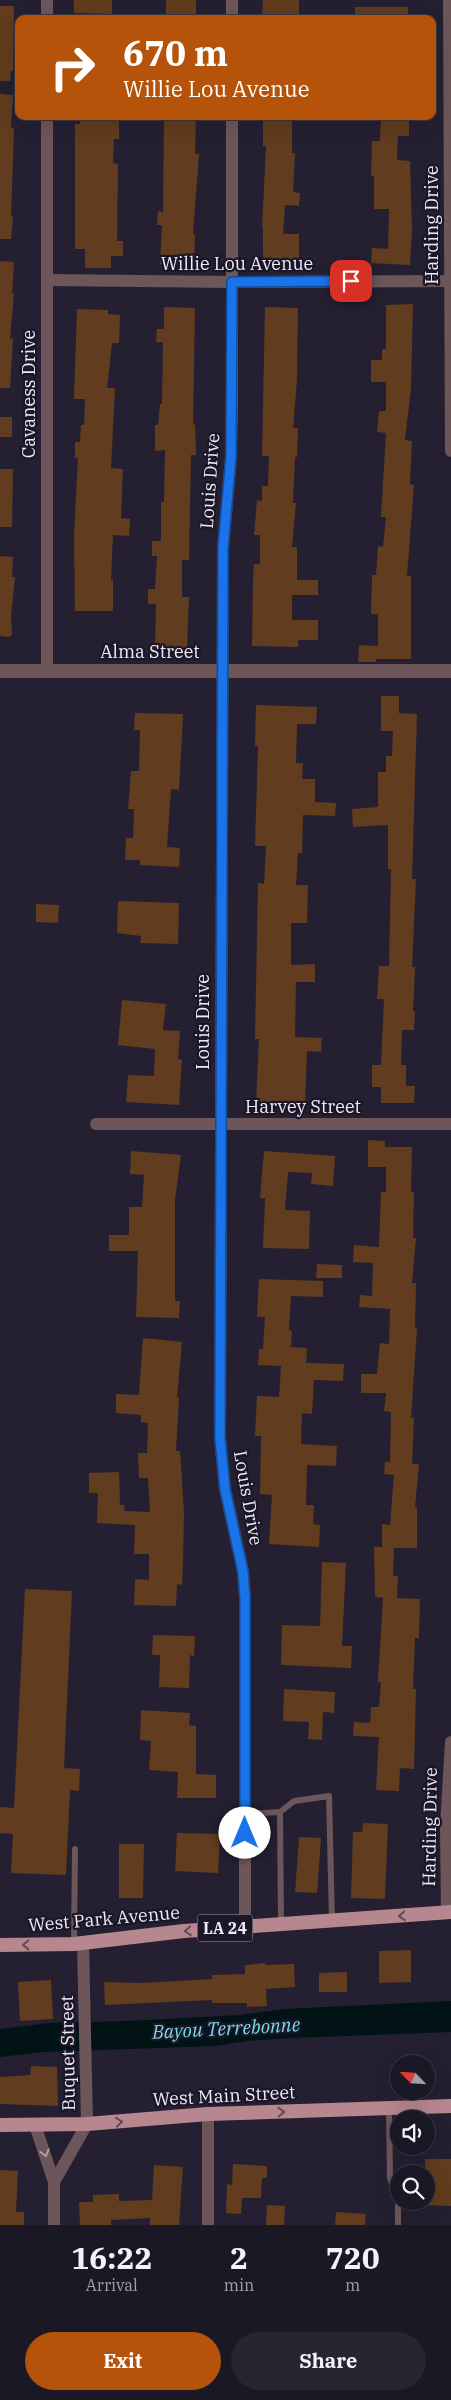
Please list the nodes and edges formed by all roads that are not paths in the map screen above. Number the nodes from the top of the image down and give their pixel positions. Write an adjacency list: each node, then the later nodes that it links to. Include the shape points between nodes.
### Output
1 (47, 0): 4 (street)
2 (232, 0): 5 (street)
3 (449, 0): 9 (street, Harding Drive)
4 (47, 15)
5 (232, 15)
6 (47, 120): 8 (street, Cavaness Drive)
7 (232, 120): 10 (street, Louis Drive)
8 (50, 280): 10 (street, Willie Lou Avenue); 13 (street, Cavaness Drive)
9 (451, 281): 10 (street, Willie Lou Avenue); 11 (street, Harding Drive)
10 (232, 282): 14 (street, Louis Drive, via 232,414 223,548)
11 (451, 450)
12 (0, 671): 13 (street, Alma Street)
13 (47, 671): 14 (street, Alma Street)
14 (223, 671): 15 (street, Alma Street); 17 (street, Louis Drive)
15 (451, 671)
16 (96, 1124): 17 (street, Harvey Street)
17 (221, 1124): 18 (street, Harvey Street); 21 (street, Louis Drive, via 220,1438 225,1489 243,1572 245,1598)
18 (451, 1124)
19 (451, 1742): 23 (street, Harding Drive, via 446,1827)
20 (280, 1812): 21 (lane); 24 (lane, via 294,1801 329,1796); 25 (lane)
21 (245, 1814): 26 (street, Louis Drive)
22 (75, 1849): 27 (lane)
23 (449, 1913): 24 (main road, West Park Avenue / LA 24, one-way to 24)
24 (332, 1921): 25 (main road, West Park Avenue / LA 24)
25 (281, 1924): 26 (main road, West Park Avenue / LA 24)
26 (245, 1927): 27 (main road, West Park Avenue / LA 24, one-way to 27)
27 (78, 1943): 28 (main road, West Park Avenue / LA 24, one-way to 28); 32 (street, Buquet Street, via 85,2009)
28 (0, 1945)
29 (451, 2106): 30 (main road, West Main Street)
30 (389, 2108): 31 (main road, West Main Street, one-way to 30); 38 (lane, via 390,2178 398,2202)
31 (208, 2114): 32 (main road, West Main Street, one-way to 31); 37 (street)
32 (87, 2124): 34 (main road, West Main Street); 35 (street, Buquet Street)
33 (0, 2125): 34 (main road, West Main Street)
34 (35, 2125): 35 (street, Buquet Street, one-way to 35)
35 (54, 2182): 36 (street, Buquet Street)
36 (54, 2225)
37 (208, 2225)
38 (398, 2225)

